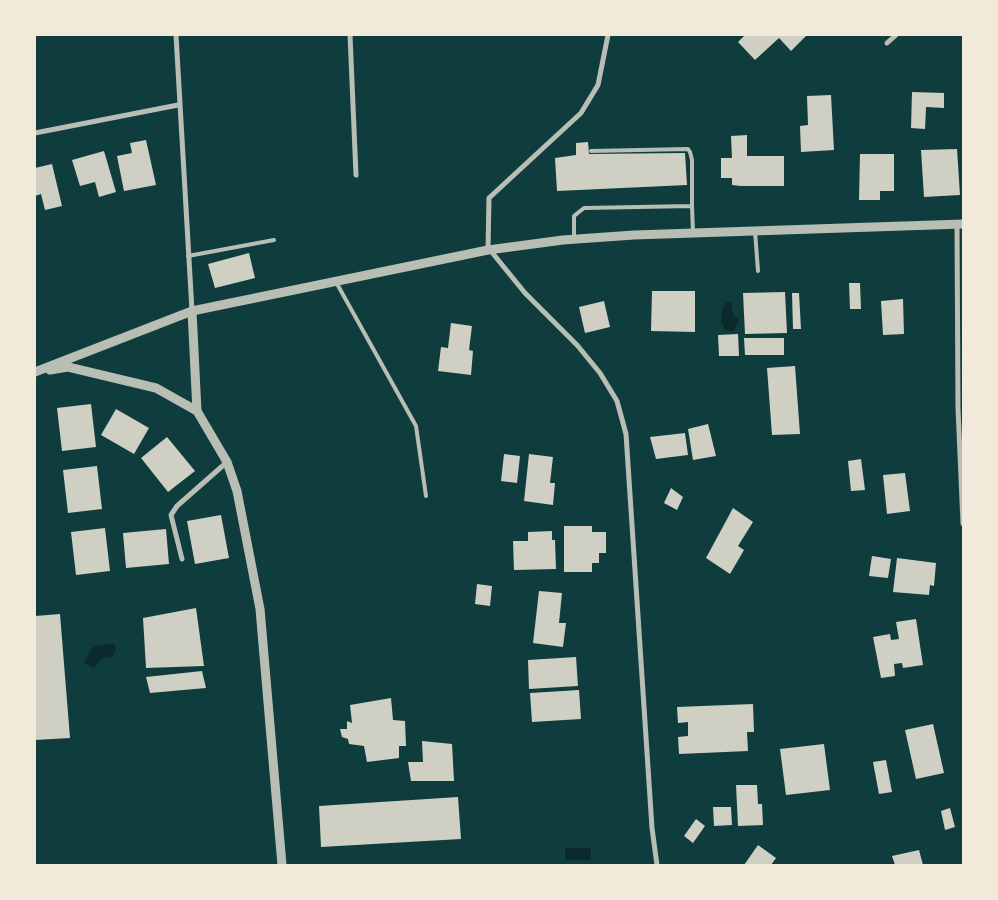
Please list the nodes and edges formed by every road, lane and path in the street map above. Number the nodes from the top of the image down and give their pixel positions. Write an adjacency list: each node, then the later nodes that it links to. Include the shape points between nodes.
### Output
1 (176, 35): 6 (street)
2 (350, 35): 9 (street)
3 (608, 35): 16 (street, via 598,85 581,113 489,198)
4 (896, 35): 5 (street)
5 (887, 43)
6 (178, 105): 7 (street); 17 (street)
7 (35, 133)
8 (591, 150): 10 (lane, via 688,149 692,160)
9 (356, 175)
10 (692, 206): 13 (lane); 14 (lane, via 584,208 574,216)
11 (960, 224): 12 (street); 25 (street, via 958,408)
12 (755, 230): 13 (street); 18 (lane)
13 (692, 233): 14 (street)
14 (574, 239): 16 (street)
15 (274, 240): 17 (lane)
16 (489, 250): 19 (street); 28 (street, via 600,373 617,401 626,434)
17 (188, 256): 20 (street)
18 (758, 271)
19 (335, 280): 20 (street); 24 (lane, via 416,426)
20 (192, 310): 21 (street); 22 (street)
21 (35, 372): 22 (street, via 68,367 92,372 156,388)
22 (197, 412): 23 (street)
23 (227, 462): 26 (street, via 171,515); 27 (street, via 237,491 260,610)
24 (426, 496)
25 (963, 524)
26 (182, 560)
27 (282, 865)
28 (657, 865)

